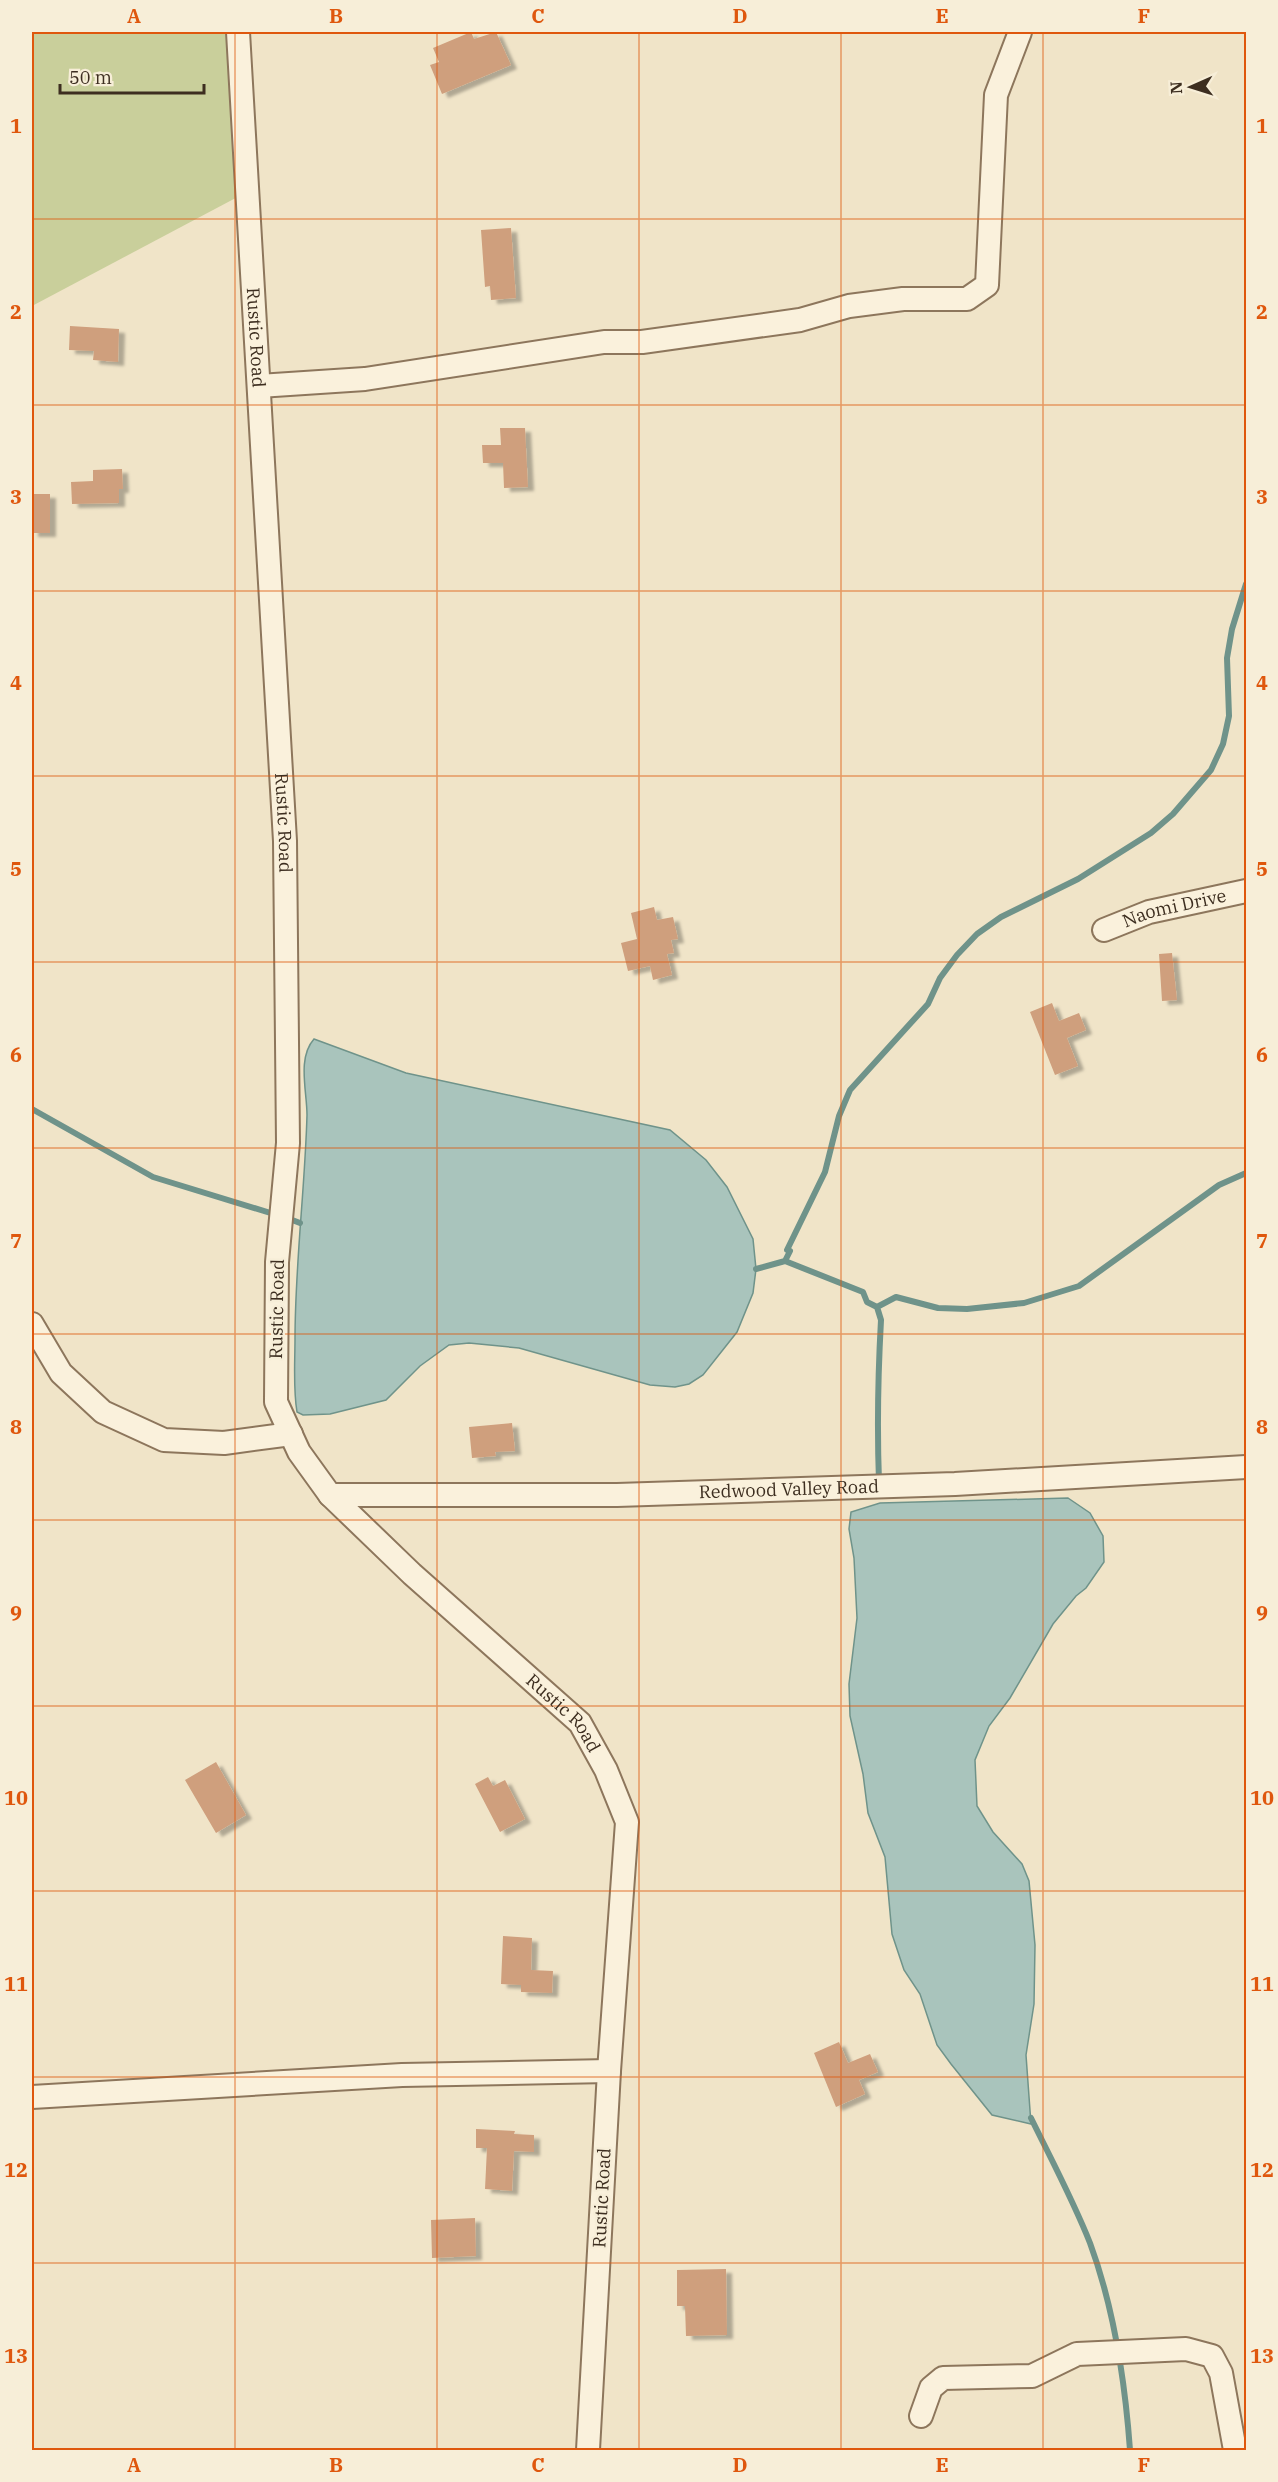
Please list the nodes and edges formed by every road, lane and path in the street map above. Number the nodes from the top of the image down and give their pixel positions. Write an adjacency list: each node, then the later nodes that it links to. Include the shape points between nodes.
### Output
1 (238, 32): 3 (street, Rustic Road)
2 (1020, 32): 3 (street, via 996,95 987,285 966,299 903,299 849,306 800,320 654,341 604,342 365,379)
3 (259, 386): 7 (street, Rustic Road, via 285,841 288,1143 277,1262 276,1402)
4 (1246, 891): 5 (street, Naomi Drive, via 1149,912)
5 (1104, 930)
6 (32, 1324): 7 (street, via 61,1373 103,1412 164,1440 224,1443)
7 (291, 1434): 9 (street, Rustic Road)
8 (1246, 1467): 9 (street, Redwood Valley Road, via 956,1484 675,1493)
9 (330, 1495): 10 (street, Rustic Road, via 412,1574 580,1723 606,1770 627,1822)
10 (609, 2071): 11 (street, via 402,2075); 13 (street, Rustic Road)
11 (32, 2097)
12 (921, 2416): 14 (street, via 931,2388 943,2378 1032,2376 1077,2354 1186,2349 1212,2356 1221,2373)
13 (588, 2451)
14 (1235, 2451)

